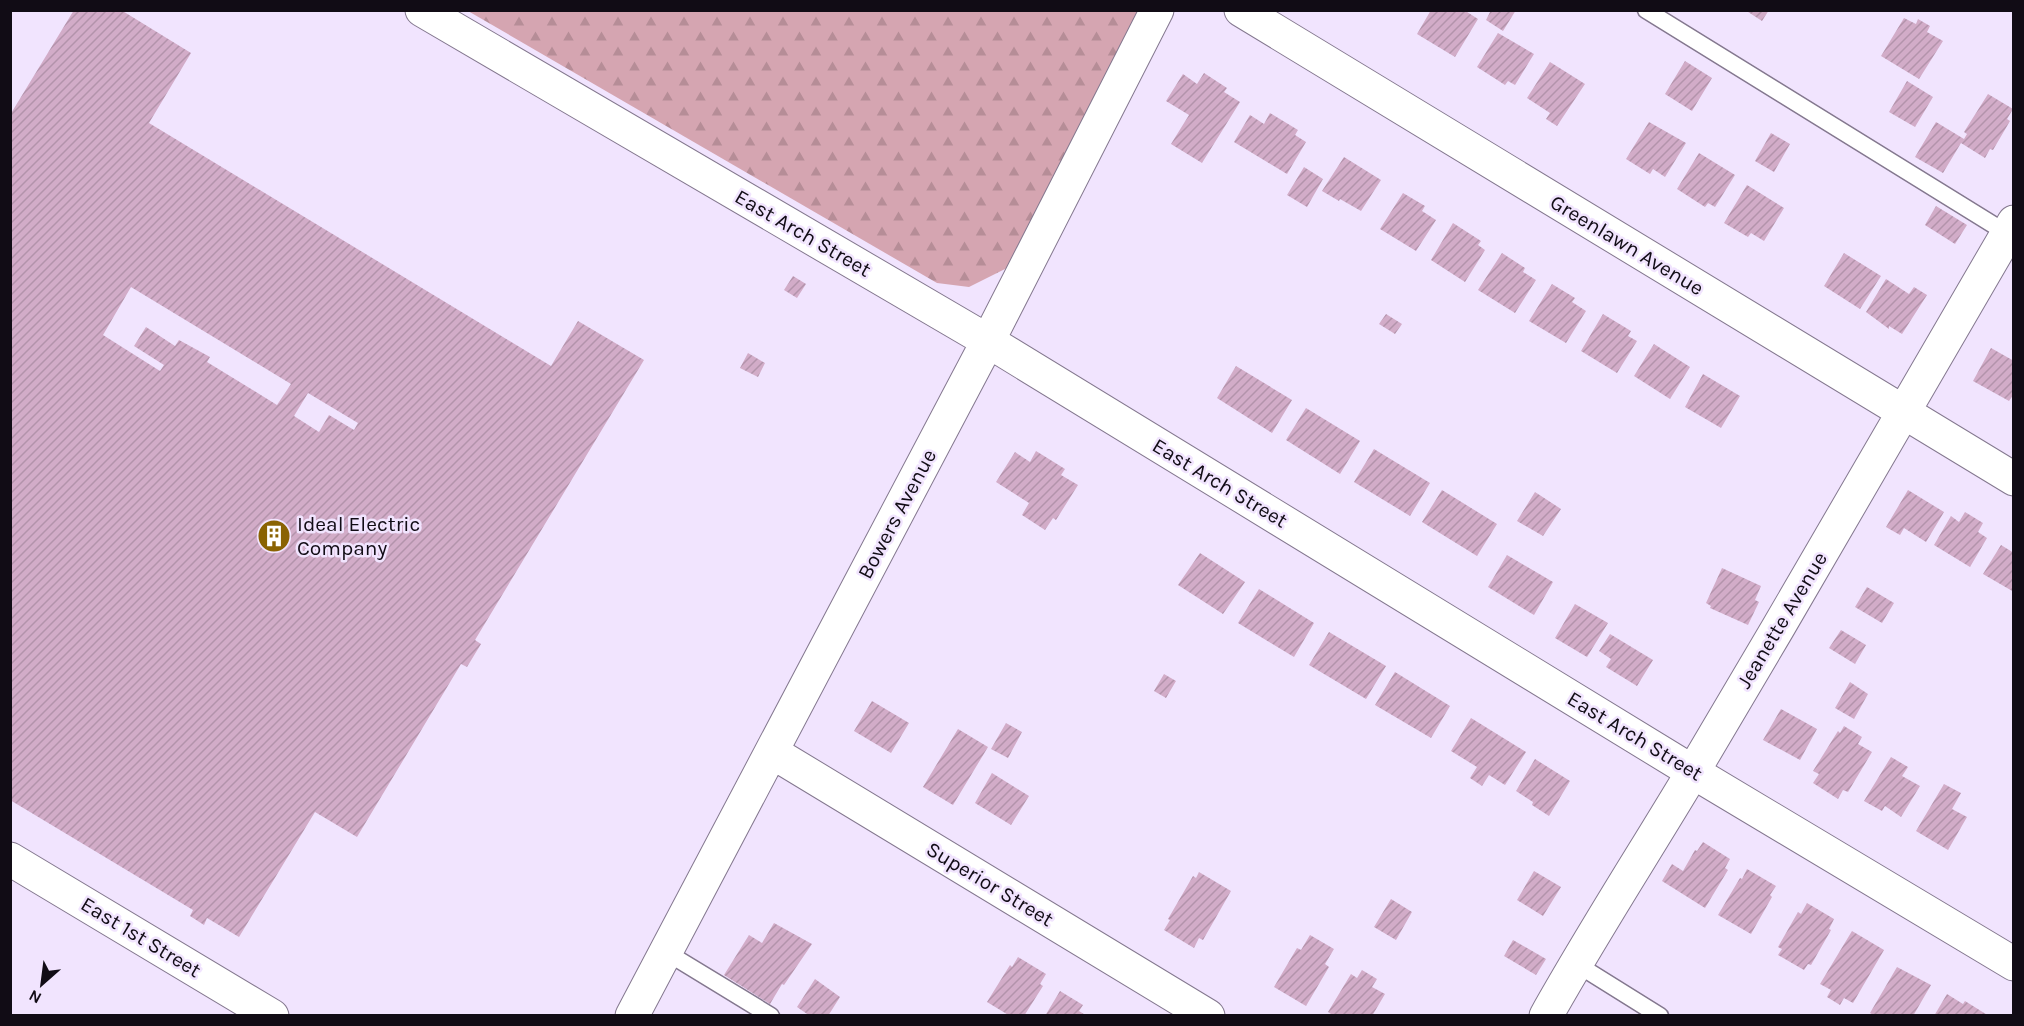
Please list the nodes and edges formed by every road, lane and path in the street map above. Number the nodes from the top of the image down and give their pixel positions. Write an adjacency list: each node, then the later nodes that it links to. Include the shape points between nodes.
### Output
1 (422, 10): 6 (street, East Arch Street)
2 (1156, 10): 6 (street, Bowers Avenue)
3 (1241, 10): 7 (street, Greenlawn Avenue)
4 (1646, 10): 5 (lane)
5 (2011, 231): 7 (street, Jeanette Avenue)
6 (988, 341): 9 (street, Bowers Avenue); 10 (street, East Arch Street)
7 (1904, 414): 8 (street, Greenlawn Avenue); 10 (street, Jeanette Avenue)
8 (2013, 479)
9 (772, 752): 12 (street, Bowers Avenue); 18 (street, Superior Street)
10 (1693, 772): 13 (street, Jeanette Avenue); 14 (street, East Arch Street)
11 (10, 859): 15 (street, East 1st Street)
12 (666, 952): 16 (street, Bowers Avenue); 17 (lane)
13 (1575, 963): 19 (street, Jeanette Avenue); 20 (lane)
14 (2013, 964)
15 (272, 1016)
16 (632, 1016)
17 (771, 1016)
18 (1208, 1016)
19 (1546, 1016)
20 (1660, 1016)

